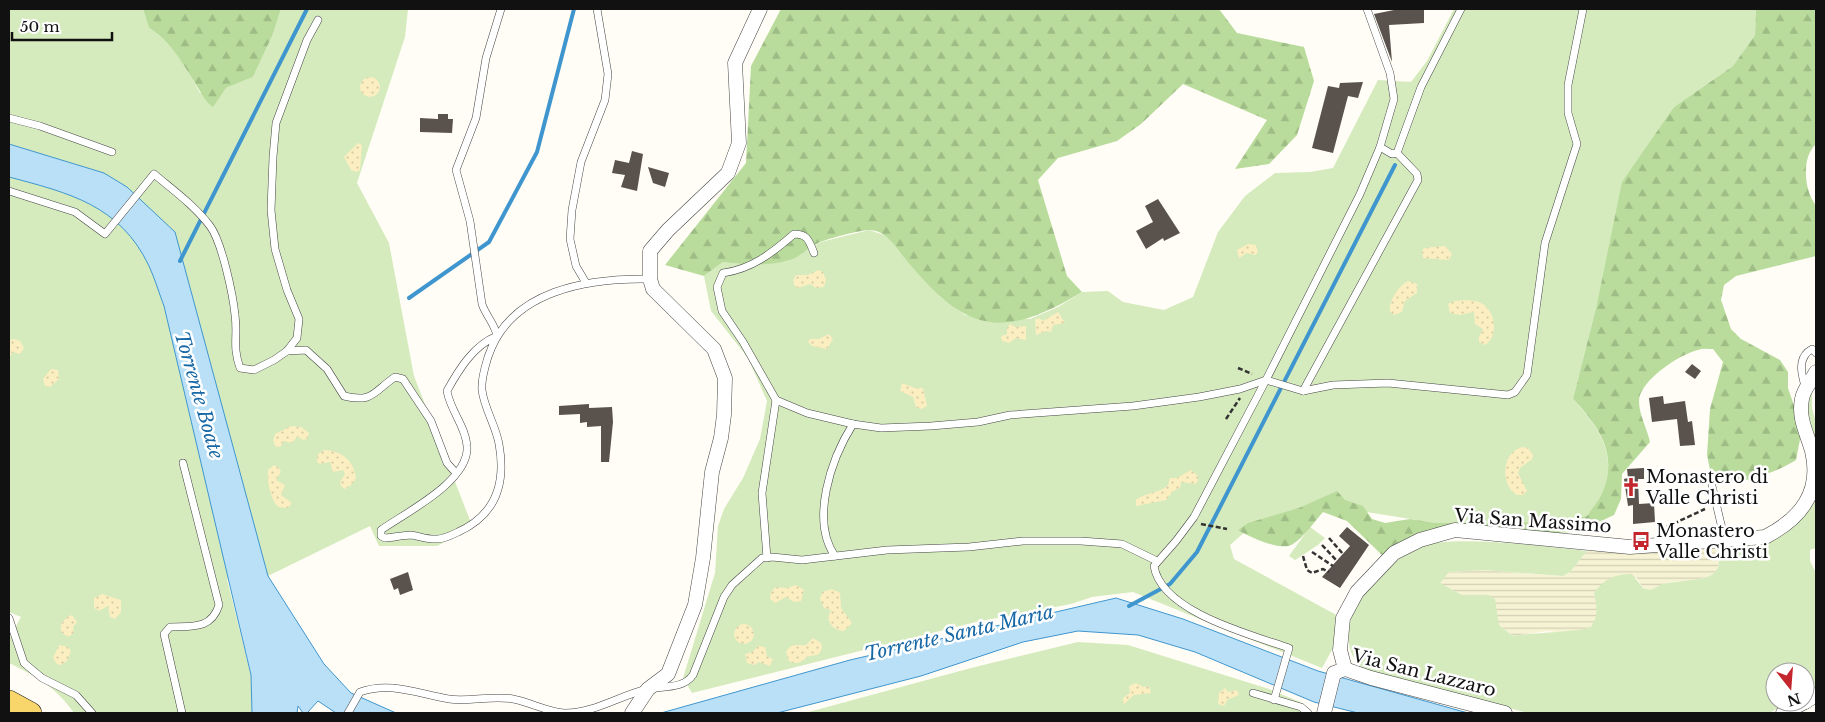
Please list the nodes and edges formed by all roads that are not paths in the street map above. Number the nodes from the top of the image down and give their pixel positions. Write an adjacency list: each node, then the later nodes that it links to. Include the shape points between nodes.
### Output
1 (501, 9): 16 (lane, via 486,58 476,118 456,170 470,221 482,304 496,327)
2 (597, 9): 15 (lane, via 608,74 605,100 581,162 570,239 576,266)
3 (760, 9): 14 (street, via 735,64 739,142 728,173 650,251)
4 (1367, 9): 9 (lane, via 1390,73 1394,99)
5 (1462, 9): 11 (lane, via 1421,87)
6 (1582, 9): 22 (lane, via 1568,84 1568,113 1577,144 1545,243 1527,375 1523,384 1508,395 1388,383)
7 (318, 20): 17 (lane, via 307,40 276,123 271,210 276,249 299,319 297,338)
8 (9, 118): 10 (lane)
9 (1380, 148): 11 (lane, via 1392,154); 20 (lane)
10 (112, 152)
11 (1398, 153): 22 (lane, via 1417,174 1418,180)
12 (9, 191): 17 (lane, via 76,212 106,234 154,174 212,228 225,266 235,316 234,353 240,368 254,370)
13 (814, 253): 23 (lane, via 808,238 794,234 772,254 740,271 723,273 717,287 722,311)
14 (650, 279): 15 (lane, via 613,278); 34 (street, via 653,289 714,350 725,378 721,438 712,472 695,605 668,674)
15 (586, 283): 16 (lane, via 534,301)
16 (497, 336): 26 (lane, via 478,347 447,391 467,446); 26 (lane, via 486,366 482,391 494,425 501,462 492,506 467,528 437,539 410,535 382,536 381,530 432,497)
17 (287, 351): 26 (lane, via 306,350 327,369 344,396 361,400 373,395 395,377 403,378 431,421 448,463)
18 (1816, 353): 21 (lane, via 1812,349 1803,360 1802,376)
19 (1816, 372): 21 (street, Via San Massimo)
20 (1270, 381): 22 (lane); 24 (lane, via 1199,397 1133,406 1010,415 978,422 881,428); 31 (lane, via 1194,516)
21 (1806, 389): 28 (street, Via San Massimo, via 1800,417 1812,453 1814,484 1804,506 1785,527 1765,537)
22 (1300, 390)
23 (776, 400): 24 (lane, via 807,413); 30 (lane, via 762,493)
24 (853, 424): 29 (lane, via 842,442 822,513 827,544)
25 (183, 463): 41 (lane, via 219,605 209,622 170,627 164,634)
26 (456, 473)
27 (1712, 486): 28 (lane)
28 (1725, 541): 33 (street, Via San Massimo, via 1630,547 1455,530 1420,540 1394,553 1357,592 1343,618)
29 (835, 556): 30 (lane, via 802,560); 31 (lane, via 1023,541 1081,541 1122,544)
30 (767, 558): 34 (lane, via 753,565 724,597 689,681)
31 (1157, 561): 36 (lane, via 1155,574 1171,595 1202,616 1289,648)
32 (9, 618): 40 (lane, via 24,663 42,678 76,695)
33 (1339, 671): 38 (street); 45 (street, Via San Lazzaro)
34 (648, 690): 42 (lane, via 602,707 564,713 513,698 450,699 411,690 371,688 360,692); 43 (street)
35 (1253, 693): 36 (lane)
36 (1275, 697): 44 (lane)
37 (9, 701): 39 (main road)
38 (1324, 711)
39 (31, 713)
40 (92, 713)
41 (182, 713)
42 (348, 713)
43 (632, 713)
44 (1308, 713)
45 (1505, 713)

